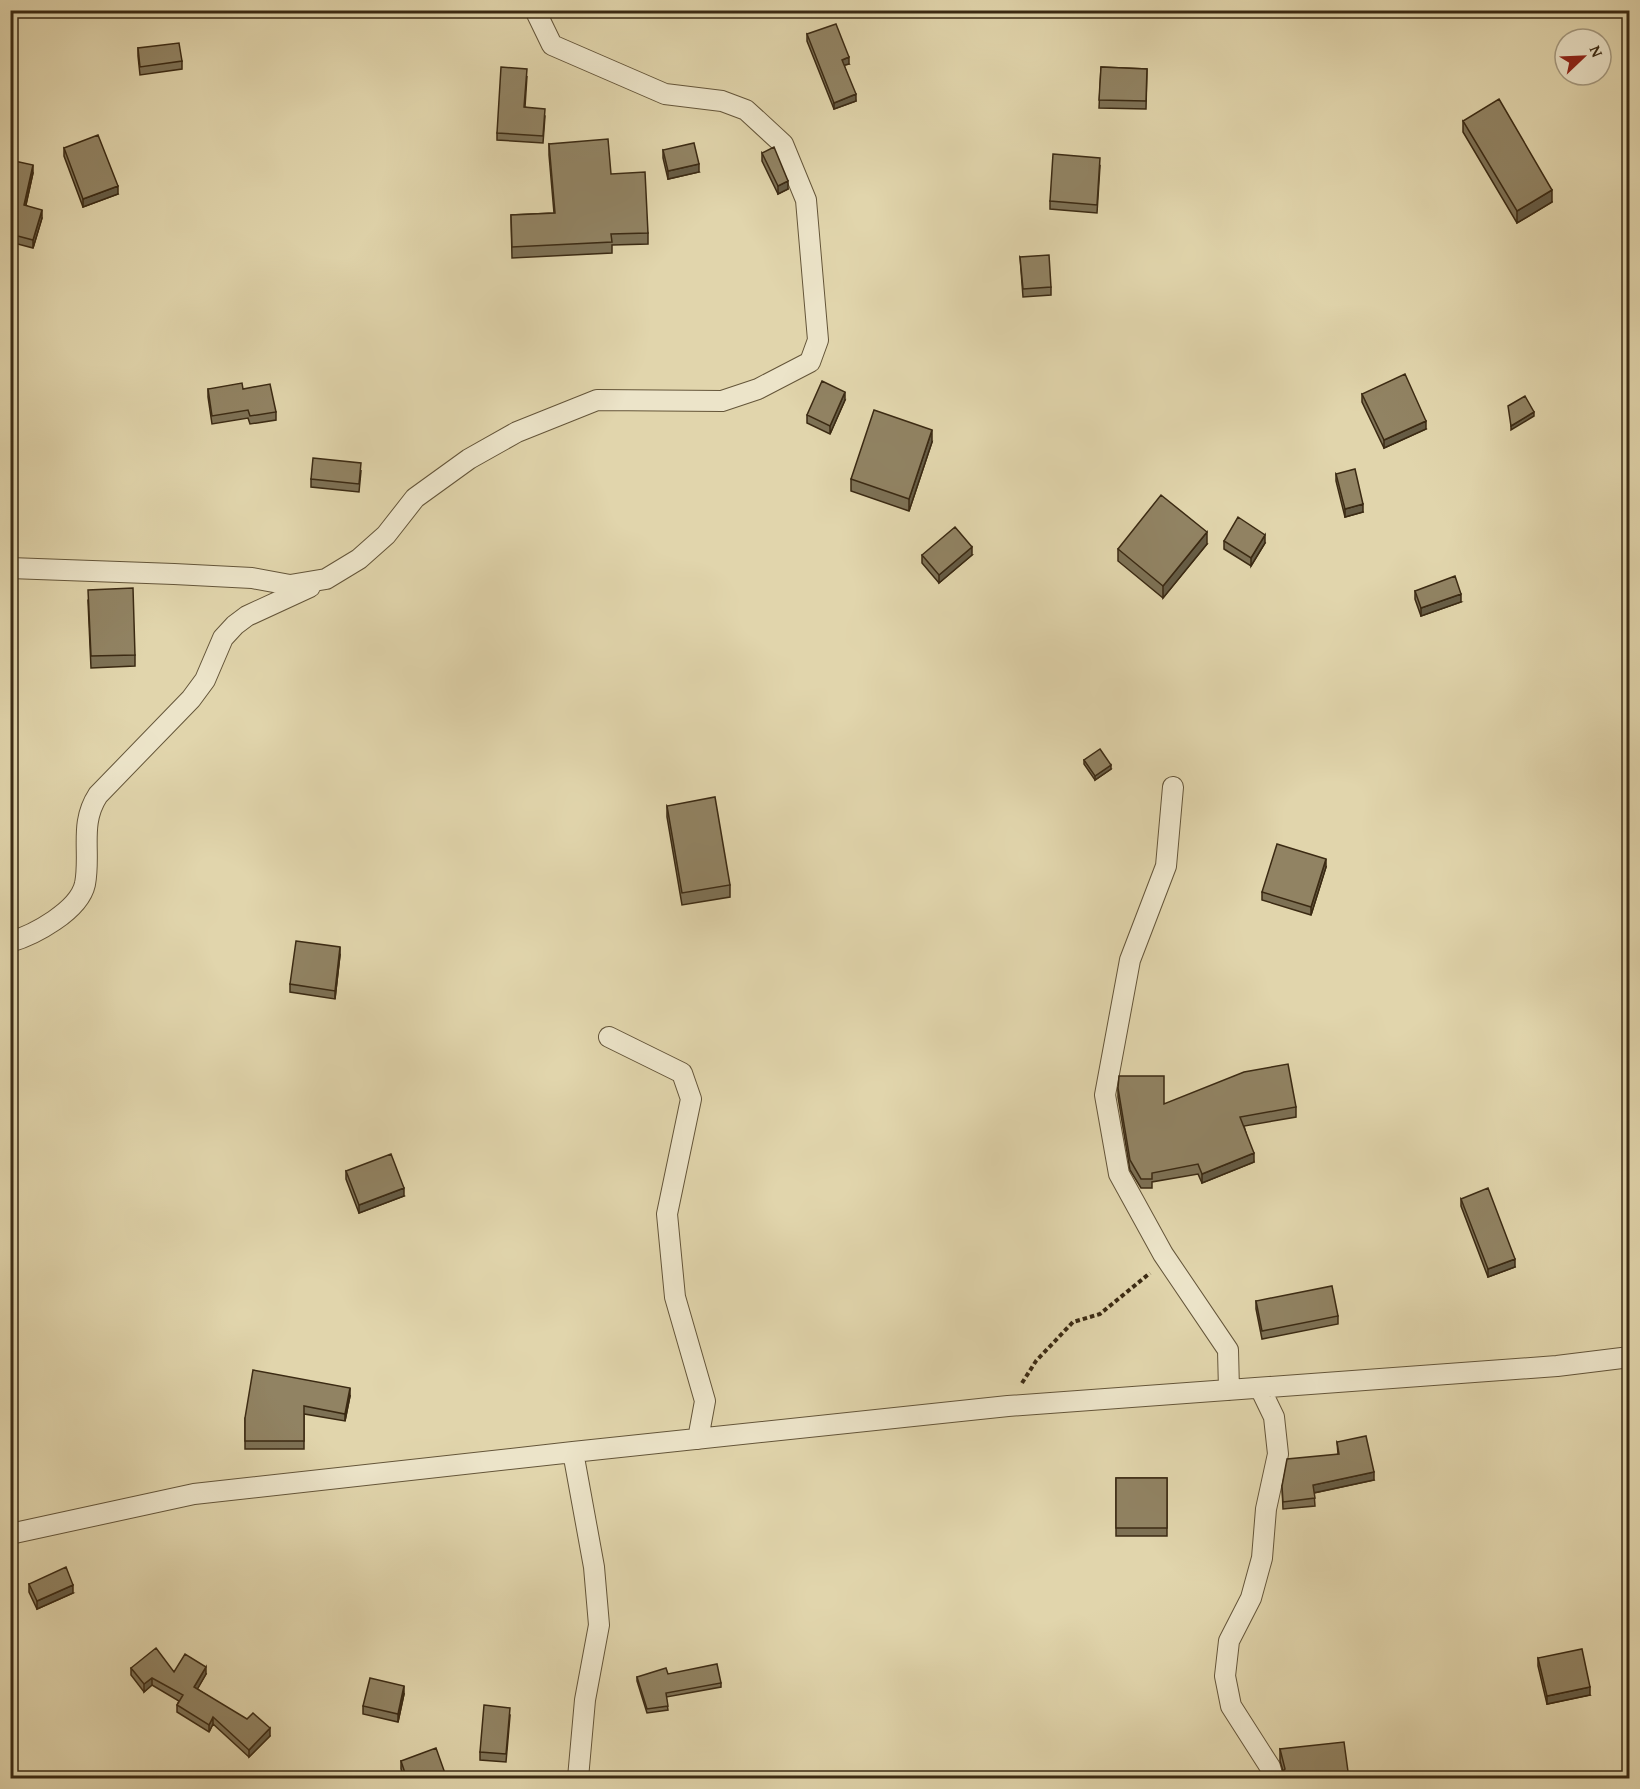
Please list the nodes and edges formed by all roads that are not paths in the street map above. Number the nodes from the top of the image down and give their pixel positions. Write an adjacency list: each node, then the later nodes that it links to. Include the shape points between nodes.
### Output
1 (535, 10): 3 (street, via 552,45 665,94 722,101 746,110 783,144 806,200 818,340 810,362 758,389 722,401 597,400 517,432 469,459 415,498 386,535 359,559)
2 (10, 568): 3 (street, via 252,578 290,585)
3 (326, 579): 5 (street, via 247,616 223,638 210,671 191,699 90,808 86,823 85,885 78,899 54,921)
4 (1173, 787): 9 (street, via 1166,866 1130,960 1105,1095 1119,1174 1163,1254 1228,1350)
5 (10, 942)
6 (609, 1037): 10 (street, via 682,1073 691,1099 667,1214 675,1297 705,1401)
7 (1629, 1357): 8 (street)
8 (1260, 1388): 9 (street); 14 (street, via 1274,1417 1278,1454 1266,1509 1262,1558 1251,1598 1229,1641 1225,1676 1231,1706 1270,1767)
9 (1229, 1390): 10 (street, via 1008,1406)
10 (698, 1439): 11 (street)
11 (573, 1452): 12 (street, via 194,1494); 13 (street, via 594,1567 599,1625 585,1700)
12 (10, 1534)
13 (578, 1779)
14 (1273, 1779)

